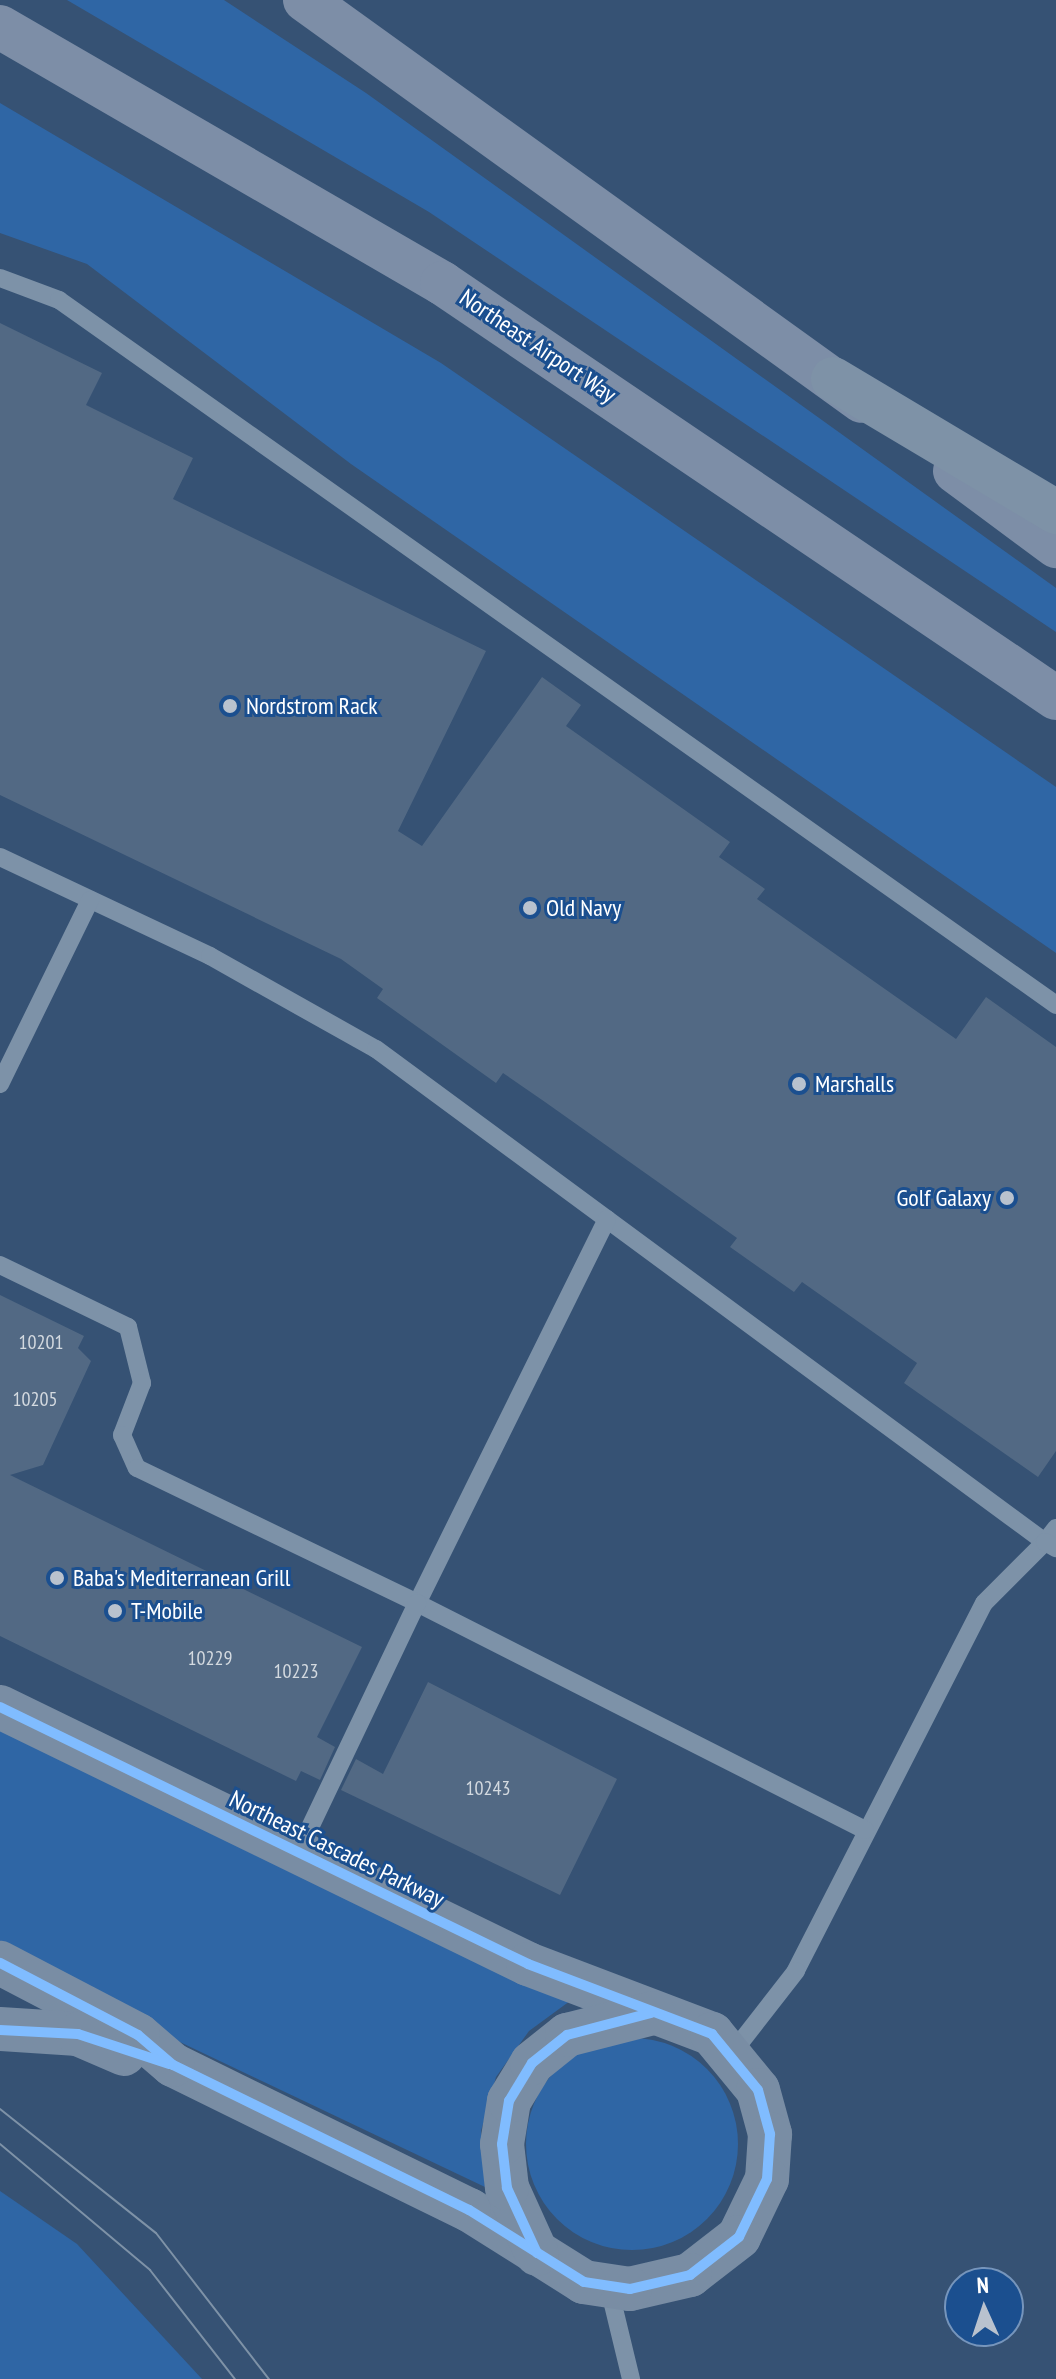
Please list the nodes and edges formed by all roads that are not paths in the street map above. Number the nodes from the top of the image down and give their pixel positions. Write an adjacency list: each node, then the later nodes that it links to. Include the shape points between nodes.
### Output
1 (305, 0): 4 (main road)
2 (0, 27): 7 (main road, Northeast Airport Way, via 442,283)
3 (0, 278): 10 (lane, via 59,300)
4 (833, 379): 5 (highway); 6 (main road)
5 (1056, 512)
6 (1056, 546)
7 (1056, 698)
8 (0, 857): 9 (lane)
9 (90, 900): 11 (lane); 12 (lane, via 223,963 376,1049)
10 (1056, 1005)
11 (0, 1084)
12 (607, 1219): 14 (lane); 15 (lane)
13 (0, 1265): 15 (lane, via 128,1327 142,1383 122,1435 137,1468)
14 (1052, 1539): 17 (lane, via 984,1603)
15 (417, 1603): 17 (lane); 18 (lane)
16 (0, 1707): 18 (street, Northeast Cascades Parkway)
17 (865, 1830): 22 (lane, via 796,1971)
18 (298, 1853): 20 (street, Northeast Cascades Parkway, via 528,1964)
19 (0, 1963): 23 (street, Northeast Cascades Parkway, via 138,2035)
20 (663, 2012): 22 (street, Northeast Cascades Parkway); 24 (street, via 567,2035 532,2063 509,2101 502,2144 507,2188)
21 (0, 2029): 23 (street, via 78,2034)
22 (733, 2052): 25 (street, Northeast Cascades Parkway, via 758,2090 770,2134 767,2179 751,2220 725,2252 690,2275 650,2287)
23 (173, 2065): 24 (street, Northeast Cascades Parkway, via 469,2210)
24 (539, 2257): 25 (street, Northeast Cascades Parkway)
25 (609, 2288): 26 (lane)
26 (631, 2379)

